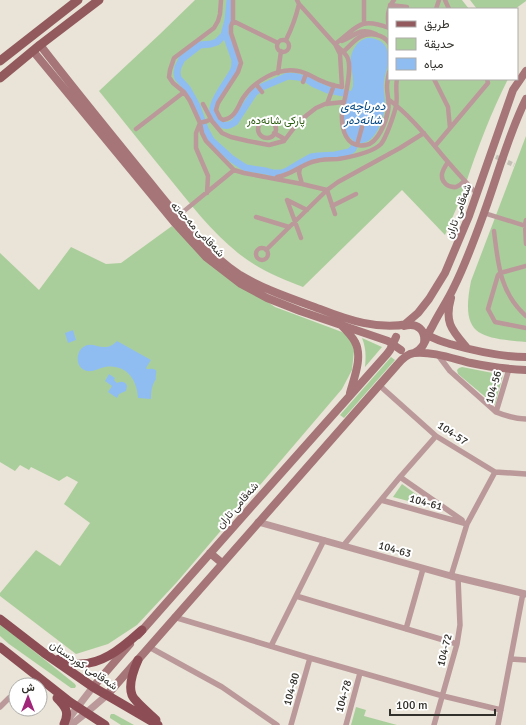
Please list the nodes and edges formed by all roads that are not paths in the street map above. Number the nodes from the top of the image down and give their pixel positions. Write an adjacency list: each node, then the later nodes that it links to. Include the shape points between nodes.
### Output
1 (78, 0): 22 (main road)
2 (99, 0): 19 (main road)
3 (221, 0): 36 (street, via 220,14 214,28 174,58 169,77)
4 (233, 0): 11 (street)
5 (364, 0): 12 (street)
6 (394, 0): 8 (street)
7 (298, 1): 15 (street, via 294,23); 18 (street)
8 (390, 4): 9 (street); 10 (street)
9 (407, 7)
10 (389, 8)
11 (234, 21): 17 (street); 33 (street, via 231,33 241,64 218,103 216,110 220,118 224,120 233,116)
12 (364, 24): 13 (street, via 380,24); 18 (street, via 353,29)
13 (388, 28)
14 (379, 36): 16 (street); 18 (street, via 362,31); 21 (street, via 360,37)
15 (286, 40): 17 (street, via 280,40); 20 (street, via 289,42 289,48)
16 (388, 42)
17 (278, 43): 20 (street, via 277,47)
18 (335, 44): 21 (street); 34 (street, via 340,54 342,87)
19 (37, 48): 27 (main road); 68 (main road, شەقامی مەحەتە, via 67,79); 81 (main road, شەقامی مەحەتە, via 174,222 206,257 241,284 267,298)
20 (281, 51): 25 (street)
21 (343, 52): 40 (street, via 348,59)
22 (0, 61)
23 (526, 64): 35 (main road, شەقامی تاران)
24 (526, 71): 35 (main road, شەقامی تاران)
25 (278, 73): 26 (street, via 298,70); 33 (street)
26 (306, 74): 32 (street); 34 (street)
27 (0, 78)
28 (388, 79): 38 (street)
29 (397, 80): 43 (street)
30 (434, 80): 47 (street, via 448,107)
31 (487, 80): 47 (street, via 488,83)
32 (303, 82)
33 (256, 84): 37 (street)
34 (334, 85): 42 (street)
35 (513, 90): 63 (main road, شەقامی تاران)
36 (184, 92): 45 (street); 48 (street)
37 (262, 92)
38 (388, 99): 43 (street); 52 (street, via 388,110 375,141 365,146)
39 (526, 99): 66 (main road)
40 (344, 100): 42 (street); 52 (street, via 342,127 349,141)
41 (203, 104): 44 (street)
42 (327, 104): 51 (street, via 307,115)
43 (396, 105): 50 (street); 55 (street, via 381,144 364,153 309,162)
44 (209, 120): 45 (street); 51 (street, via 222,134 231,137 269,145)
45 (200, 122): 56 (street, via 206,141); 61 (street, via 196,133 196,148 208,176)
46 (362, 127): 52 (street)
47 (450, 128): 53 (street)
48 (136, 129)
49 (274, 132): 51 (street)
50 (424, 133): 53 (street); 60 (street)
51 (284, 141)
52 (357, 145)
53 (435, 146): 54 (street)
54 (448, 162): 58 (street); 58 (street, via 442,174 445,184 456,187)
55 (300, 168): 57 (street); 59 (street)
56 (234, 170): 57 (street); 61 (street)
57 (273, 178): 59 (street)
58 (464, 181): 63 (street)
59 (302, 184): 60 (street)
60 (327, 190): 64 (street); 65 (street)
61 (207, 194): 68 (street)
62 (356, 194): 64 (street)
63 (477, 194): 82 (main road, شەقامی تاران, via 445,273 432,295)
64 (332, 206): 67 (street)
65 (307, 210): 70 (street); 70 (street, via 287,200)
66 (484, 213): 71 (street); 79 (main road)
67 (335, 214)
68 (178, 216): 82 (main road, شەقامی مەحەتە, via 210,251 240,274 268,290 347,319 372,325)
69 (256, 217): 72 (street)
70 (295, 222): 72 (street); 74 (street)
71 (526, 224): 75 (street)
72 (289, 227): 76 (street)
73 (494, 232): 78 (street)
74 (301, 238)
75 (526, 244)
76 (266, 250)
77 (526, 266): 78 (street)
78 (500, 273): 80 (street, via 506,290); 83 (street, via 488,309 494,322)
79 (454, 288): 84 (main road); 86 (main road, via 449,304 449,322 451,329)
80 (526, 316)
81 (341, 324): 85 (main road, شەقامی مەحەتە); 93 (main road, via 353,338 358,354)
82 (405, 326): 84 (main road, via 418,326); 85 (main road, via 398,330)
83 (526, 328)
84 (425, 337): 86 (main road); 87 (main road, via 419,351)
85 (394, 341): 87 (main road, شەقامی مەحەتە, via 405,353); 93 (main road, شەقامی تاران, via 387,354)
86 (467, 349): 89 (main road)
87 (412, 353): 88 (main road); 92 (main road)
88 (438, 355): 90 (main road); 94 (street, via 450,371)
89 (526, 357)
90 (509, 369): 91 (main road); 94 (street, 104-56)
91 (526, 370)
92 (379, 385): 96 (street, 104-57); 101 (main road)
93 (349, 396): 105 (main road, شەقامی تاران)
94 (496, 412): 95 (street, via 517,419)
95 (526, 419)
96 (436, 436): 97 (street, 104-57); 99 (street)
97 (495, 472): 98 (street, 104-57); 102 (street, 104-72)
98 (526, 474)
99 (400, 477): 100 (street); 102 (street)
100 (381, 500): 102 (street, 104-61); 104 (street)
101 (258, 522): 103 (street, 104-63); 106 (main road)
102 (467, 524): 108 (street, 104-72)
103 (324, 540): 104 (street, 104-63); 110 (street)
104 (343, 546): 107 (street, 104-63)
105 (210, 553): 106 (main road); 114 (main road, شەقامی تاران)
106 (222, 563): 111 (main road)
107 (423, 568): 108 (street, 104-63); 113 (street)
108 (454, 577): 109 (street, 104-63); 115 (street, 104-72, via 460,625)
109 (524, 594): 121 (street)
110 (296, 596): 113 (street); 116 (street)
111 (174, 617): 116 (street); 118 (main road)
112 (0, 619): 119 (highway, شەقامی کوردستان)
113 (406, 629): 115 (street)
114 (142, 630): 119 (highway, via 125,646 94,662 71,663); 127 (main road, شەقامی تاران)
115 (457, 644): 130 (street, 104-72)
116 (271, 646): 120 (street)
117 (0, 647): 125 (highway)
118 (148, 647): 122 (main road); 140 (street, via 222,687)
119 (44, 653): 127 (highway, شەقامی کوردستان)
120 (310, 658): 124 (street); 141 (street, 104-80)
121 (511, 659): 123 (street); 134 (street)
122 (138, 660): 129 (main road); 139 (highway, via 133,672 132,695)
123 (526, 660)
124 (360, 673): 130 (street); 142 (street, 104-78)
125 (37, 677)
126 (48, 686): 133 (highway)
127 (93, 687): 129 (highway, شەقامی کوردستان); 133 (street)
128 (48, 688): 136 (highway, via 65,707)
129 (107, 696): 135 (street); 138 (highway, شەقامی کوردستان)
130 (443, 696): 134 (street); 143 (street, 104-72)
131 (8, 699): 132 (street)
132 (0, 707)
133 (78, 708): 135 (highway); 136 (street)
134 (501, 710): 144 (street)
135 (86, 713): 136 (street); 137 (highway)
136 (66, 725)
137 (105, 725)
138 (158, 725)
139 (162, 725)
140 (277, 725)
141 (291, 725)
142 (346, 725)
143 (434, 725)
144 (498, 725)

